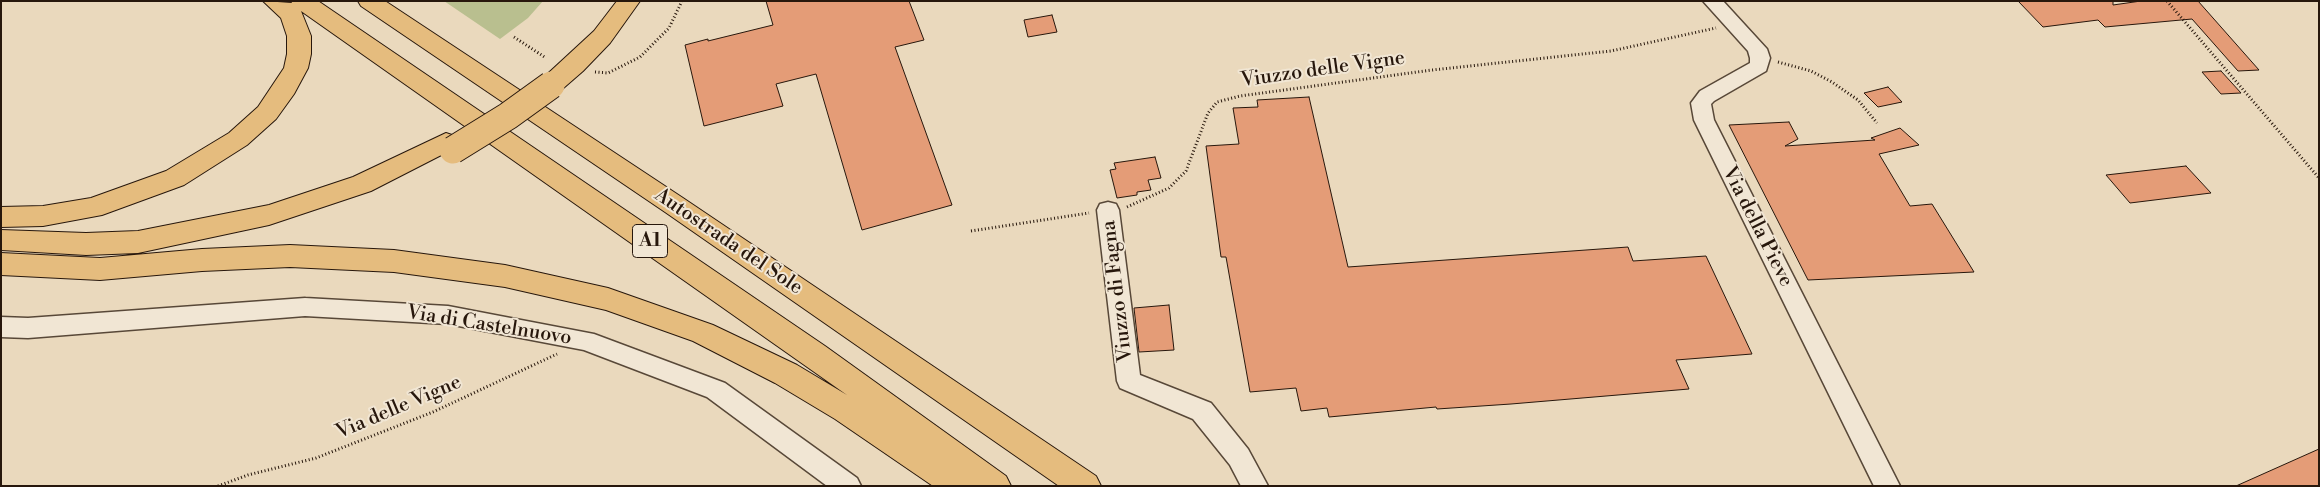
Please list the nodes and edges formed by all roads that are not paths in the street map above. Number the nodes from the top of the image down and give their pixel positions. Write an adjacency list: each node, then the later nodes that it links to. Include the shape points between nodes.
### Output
1 (274, 1): 12 (highway, via 291,14 298,36 296,68 267,113 238,139 176,178 92,208 44,216)
2 (302, 1): 19 (highway, A1, via 815,355)
3 (369, 1): 8 (highway, Autostrada del Sole / A1)
4 (398, 1): 8 (highway, via 418,15)
5 (614, 1): 9 (highway, via 568,55)
6 (629, 1): 9 (highway, via 602,37 574,65)
7 (1712, 1): 22 (street, Via della Pieve, via 1757,49 1760,61 1759,66 1749,73 1707,96 1702,103 1704,120)
8 (414, 31): 20 (highway, Autostrada del Sole / A1)
9 (545, 74): 10 (highway, bridge, via 508,116)
10 (450, 146): 13 (highway, via 327,197 269,216 218,227 138,242 86,244); 15 (highway, via 406,176 270,227 166,251)
11 (1108, 210): 21 (street, Viuzzo di Fagna, via 1129,381 1202,411 1239,457)
12 (1, 217)
13 (1, 240)
14 (1, 264): 15 (highway)
15 (44, 266): 18 (highway, via 100,269 290,256 394,261 505,276 608,299 703,333 786,374)
16 (1, 327): 17 (street, Via di Castelnuovo, via 28,328 305,307 448,315 586,341 716,390)
17 (848, 486)
18 (959, 486)
19 (995, 486)
20 (1085, 486)
21 (1255, 486)
22 (1887, 486)

